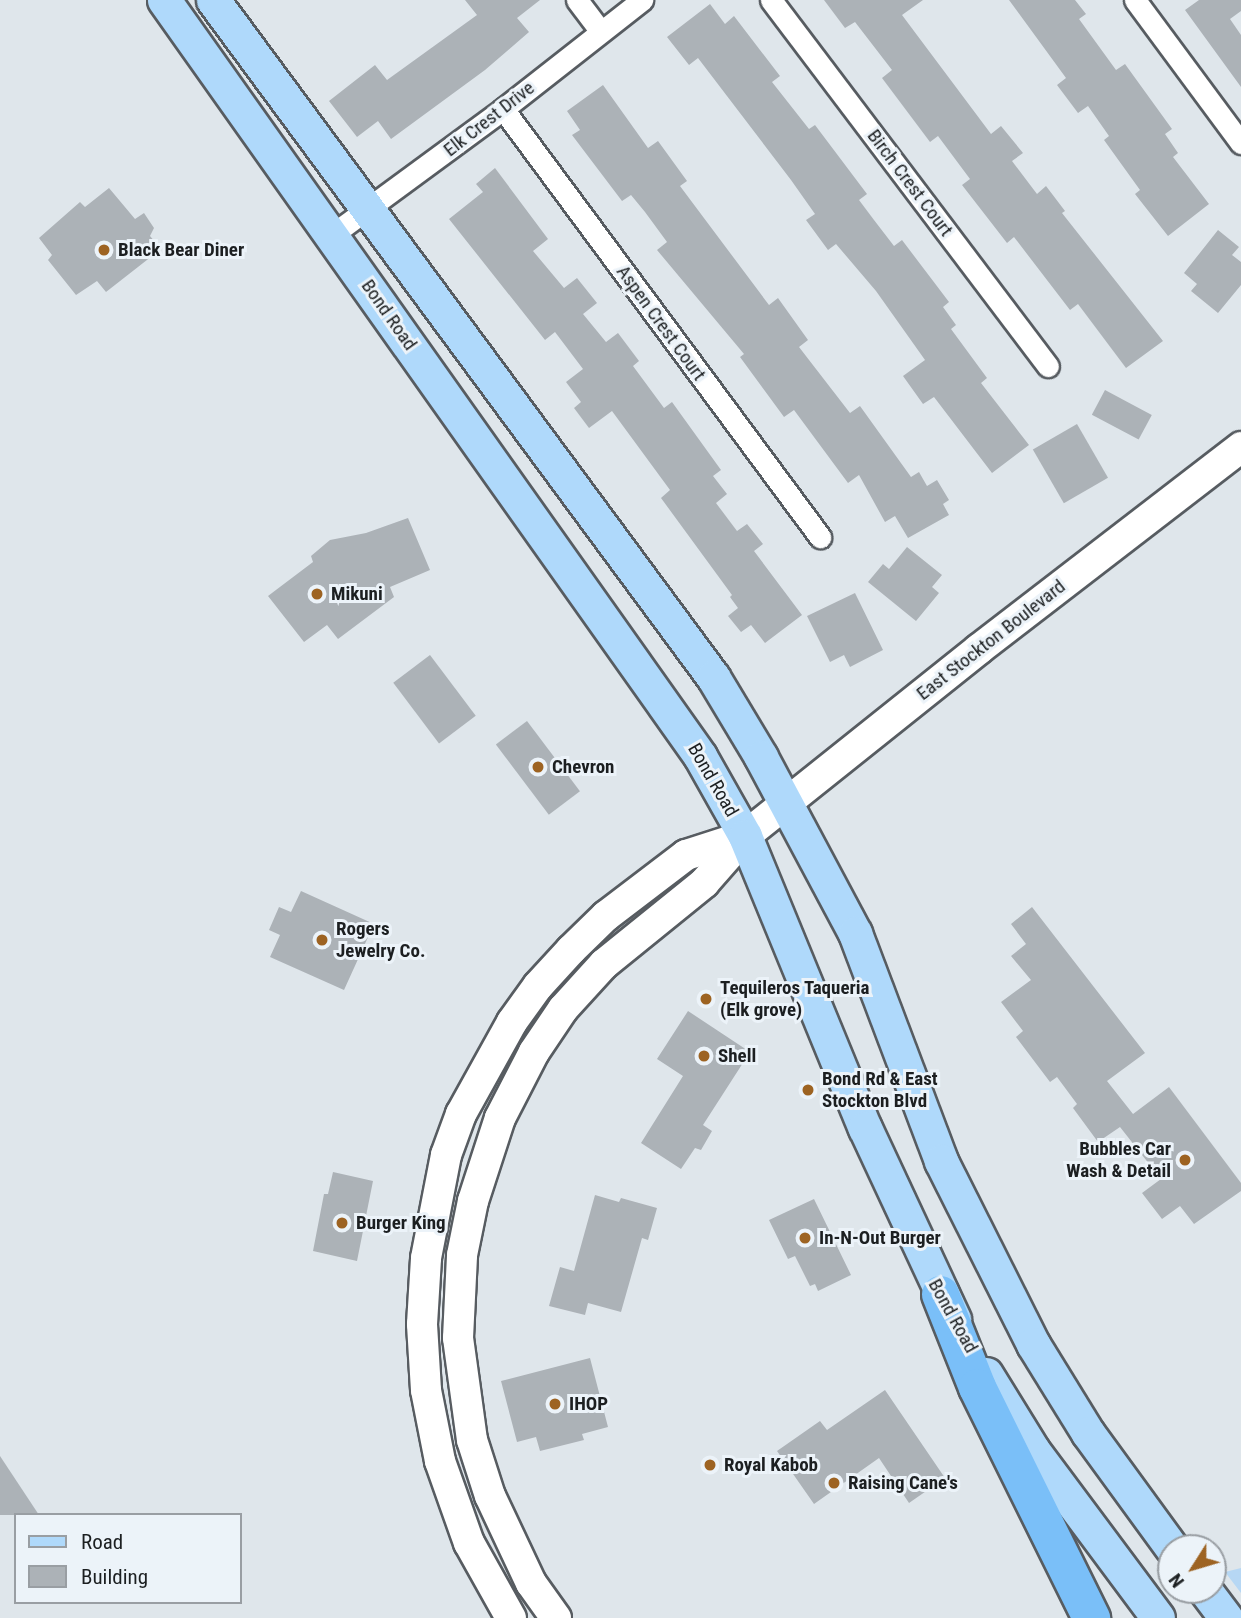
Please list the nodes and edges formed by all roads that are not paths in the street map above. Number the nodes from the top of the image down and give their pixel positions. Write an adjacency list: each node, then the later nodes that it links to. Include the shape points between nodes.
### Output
1 (164, 0): 11 (main road, Bond Road)
2 (213, 0): 10 (main road)
3 (577, 0): 7 (street)
4 (642, 0): 7 (street, Elk Crest Drive)
5 (771, 0): 12 (street, Birch Crest Court)
6 (1135, 0): 9 (street)
7 (600, 31): 8 (street, Elk Crest Drive)
8 (503, 109): 10 (street, Elk Crest Drive); 14 (street, Aspen Crest Court)
9 (1241, 143)
10 (369, 209): 11 (street, Elk Crest Drive); 15 (main road, via 713,677)
11 (333, 234): 16 (main road, Bond Road, via 659,694)
12 (1048, 366)
13 (1241, 447): 15 (street, East Stockton Boulevard)
14 (820, 537)
15 (787, 803): 16 (street, East Stockton Boulevard); 20 (main road, via 855,933 942,1161 993,1267 1033,1344 1088,1433)
16 (745, 836): 17 (street, East Stockton Boulevard, via 686,855 606,916 571,950 512,1022 461,1114); 18 (main road, Bond Road, via 865,1128); 19 (street, East Stockton Boulevard, via 704,883 604,964 563,1009 534,1052 500,1118 473,1201 462,1255)
17 (447, 1151): 19 (street, via 458,1180 444,1249 439,1311 444,1327); 21 (street, East Stockton Boulevard, via 426,1258 422,1324 426,1390 440,1461 469,1543)
18 (940, 1294): 23 (highway, via 977,1387); 24 (main road, Bond Road, via 1033,1450)
19 (458, 1338): 22 (street, East Stockton Boulevard, via 472,1440 490,1496 531,1583)
20 (1162, 1534)
21 (512, 1618)
22 (556, 1618)
23 (1091, 1618)
24 (1158, 1618)

